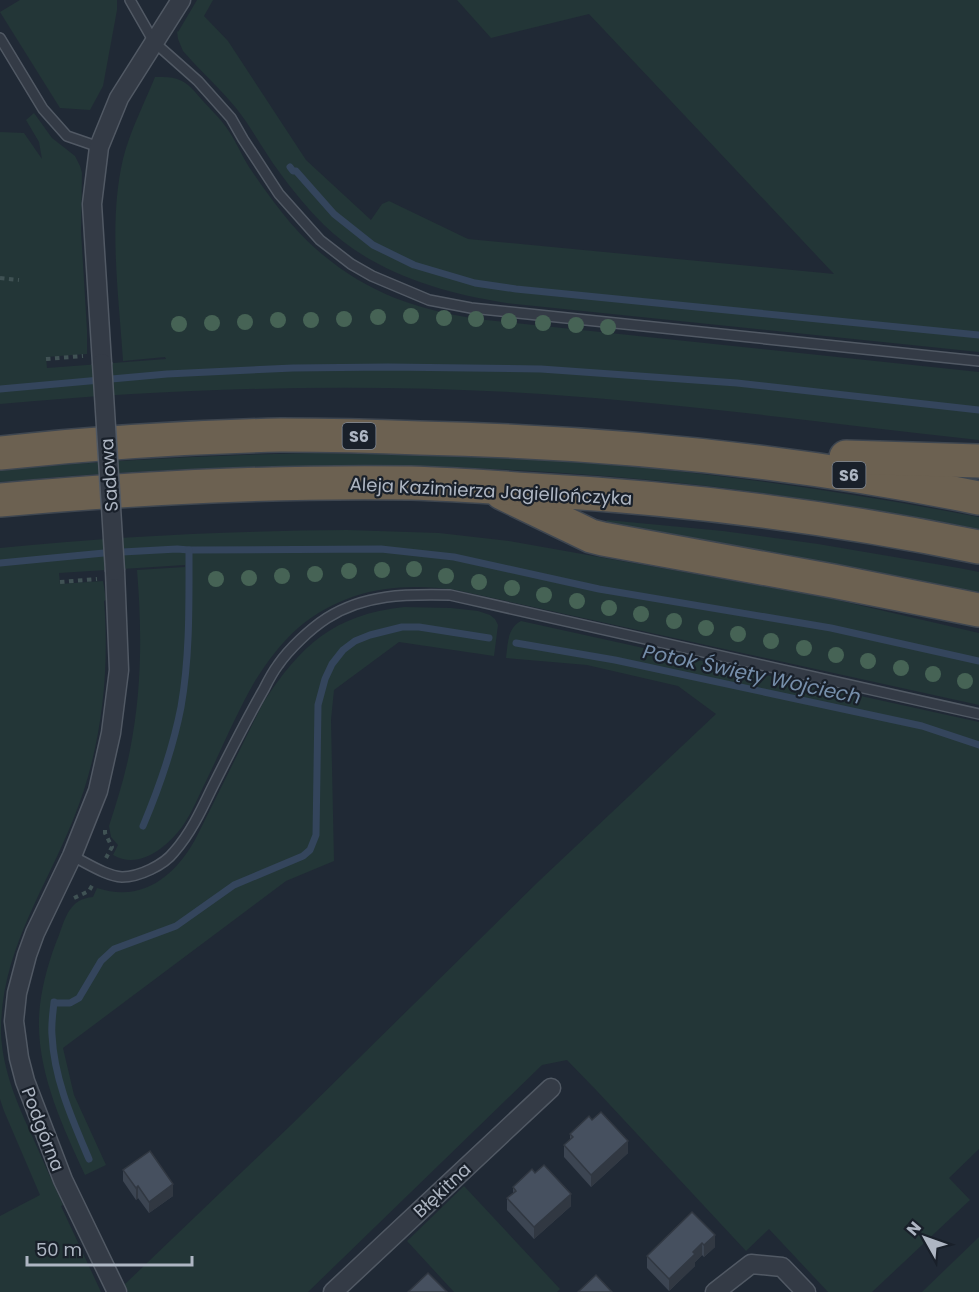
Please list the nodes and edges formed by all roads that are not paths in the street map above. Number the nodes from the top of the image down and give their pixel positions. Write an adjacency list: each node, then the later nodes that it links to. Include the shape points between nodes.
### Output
1 (130, 0): 4 (lane)
2 (181, 0): 4 (street, Sadowa)
3 (0, 38): 5 (lane, via 43,109 67,136)
4 (154, 42): 5 (street, Sadowa, via 119,98); 6 (lane, via 198,81 231,118 279,194 320,240 372,276 429,300 483,309)
5 (99, 147): 16 (street, Sadowa, bridge, via 92,204 119,670 98,791)
6 (979, 360)
7 (0, 453): 8 (highway, S6, via 146,441 332,435 614,446)
8 (718, 458): 9 (highway); 11 (highway, S6, via 884,480)
9 (979, 461)
10 (490, 487): 12 (highway, Aleja Kazimierza Jagiellończyka, via 261,484); 13 (highway, Aleja Kazimierza Jagiellończyka, via 702,504 867,526); 14 (highway, via 591,536)
11 (979, 498)
12 (0, 500)
13 (979, 547)
14 (979, 610)
15 (979, 714): 16 (lane, via 450,596 378,597 327,618 278,664 197,818 173,854 147,872 121,877)
16 (72, 856): 17 (street, Sadowa)
17 (27, 955): 19 (street, Podgórna, via 14,1021 25,1082 63,1180)
18 (550, 1088): 20 (street, Błękitna)
19 (117, 1292)
20 (333, 1292)
21 (715, 1292): 22 (street, via 751,1264 782,1267)
22 (806, 1292)

